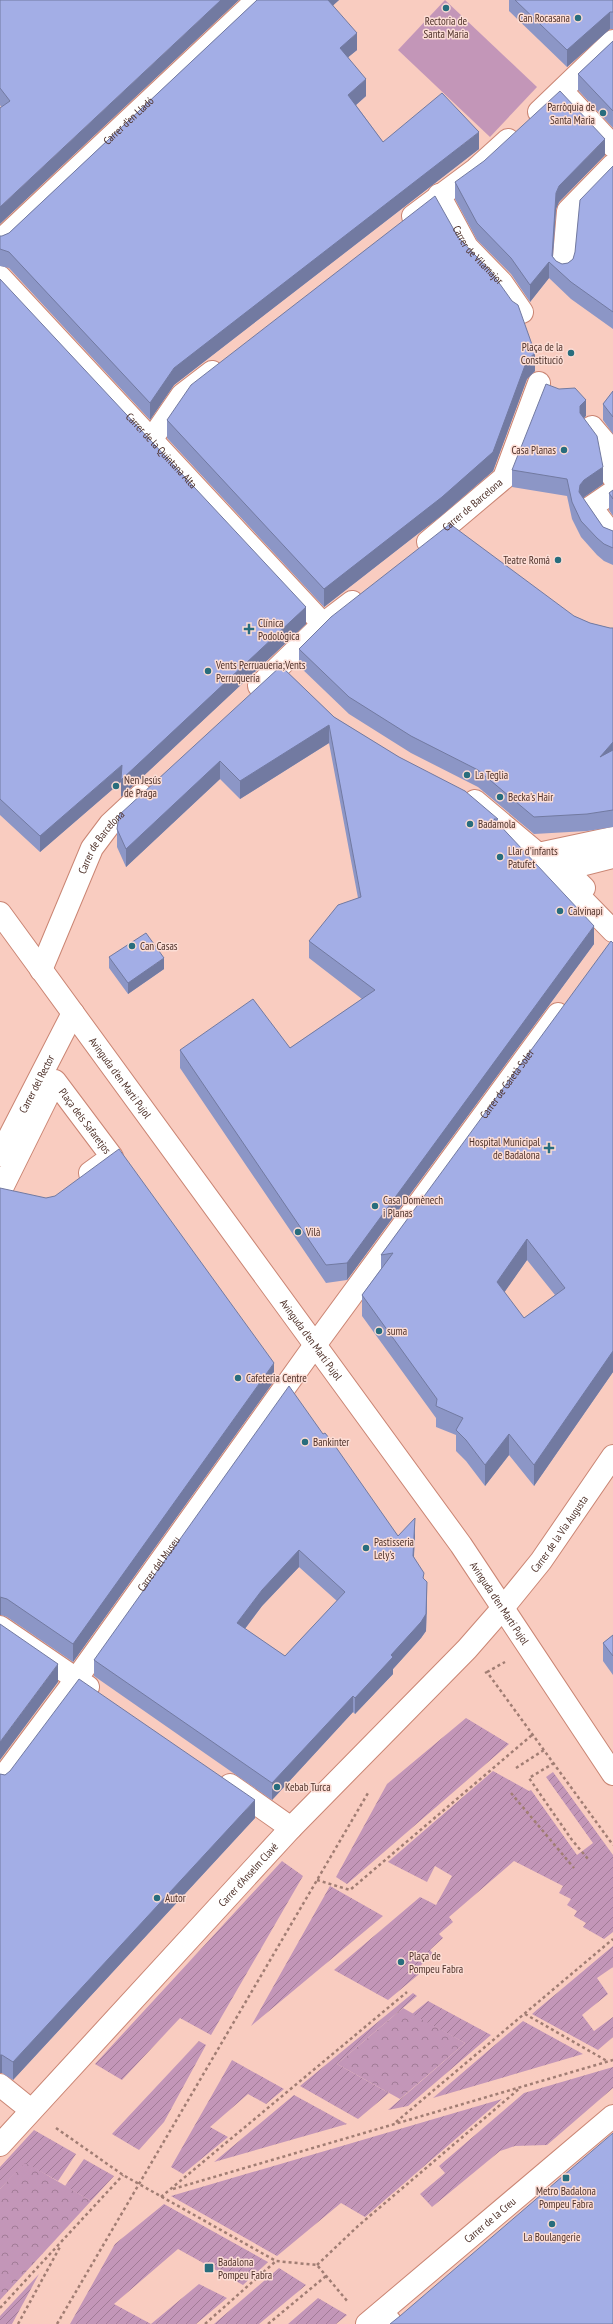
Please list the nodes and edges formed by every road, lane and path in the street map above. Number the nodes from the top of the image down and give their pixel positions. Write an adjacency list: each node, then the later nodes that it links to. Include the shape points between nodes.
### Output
1 (257, 0): 8 (street, Carrer d'en Lladó)
2 (613, 41): 3 (street)
3 (562, 91): 4 (street); 6 (street, via 476,169)
4 (613, 146)
5 (613, 165): 9 (street, via 568,211)
6 (439, 195): 7 (street); 11 (street, Carrer de Vilamajor, via 467,246 502,283)
7 (395, 229)
8 (0, 241)
9 (563, 268)
10 (0, 277): 15 (street, Carrer de la Quintana Alta)
11 (522, 312)
12 (226, 361): 15 (street, via 182,395)
13 (539, 383): 18 (street, Carrer de Barcelona, via 504,478)
14 (592, 427): 16 (street, via 609,447)
15 (151, 440): 23 (street, Carrer de la Quintana Alta)
16 (613, 477)
17 (613, 492): 19 (street, via 592,507)
18 (450, 525): 20 (street); 21 (street, Carrer de Barcelona)
19 (613, 536)
20 (468, 539)
21 (414, 553)
22 (365, 591): 23 (street)
23 (323, 624): 24 (street)
24 (281, 666): 25 (street); 26 (street)
25 (297, 682)
26 (246, 698)
27 (159, 779): 35 (street, Carrer de Barcelona, via 110,824 92,848)
28 (458, 791): 30 (street, via 472,798)
29 (613, 838): 30 (street)
30 (538, 854): 34 (street)
31 (613, 857): 33 (street, via 565,869)
32 (0, 913): 35 (street, Avinguda d'en Martí Pujol)
33 (613, 917)
34 (613, 931)
35 (41, 970): 37 (street, Avinguda d'en Martí Pujol)
36 (570, 997): 41 (street, Carrer de Gaietà Soler)
37 (73, 1013): 38 (street, Carrer del Rector); 41 (street, Avinguda d'en Martí Pujol)
38 (0, 1155)
39 (73, 1186): 40 (street, Plaça dels Safaretjos, via 112,1157 54,1081)
40 (7, 1194)
41 (315, 1345): 43 (street, Avinguda d'en Martí Pujol, via 461,1545); 46 (street, Carrer del Museu)
42 (613, 1456): 43 (street, Carrer de la Via Augusta, via 540,1561)
43 (502, 1609): 53 (street, Avinguda d'en Martí Pujol); 57 (street, Carrer d'Anselm Clavé, via 467,1649)
44 (0, 1627): 46 (street)
45 (480, 1677): 48 (path, via 487,1672)
46 (77, 1678): 47 (street); 54 (street, Carrer del Museu)
47 (103, 1696)
48 (532, 1735): 49 (path); 61 (path, via 350,1890)
49 (544, 1750): 50 (path); 51 (path)
50 (554, 1763): 58 (path); 59 (path, via 529,1778)
51 (516, 1768)
52 (213, 1773): 57 (street)
53 (613, 1774)
54 (0, 1781)
55 (371, 1789): 61 (path)
56 (511, 1793): 60 (path)
57 (291, 1828): 69 (street, Carrer d'Anselm Clavé)
58 (613, 1845)
59 (588, 1859)
60 (574, 1868)
61 (317, 1880): 74 (path)
62 (613, 1939): 64 (path)
63 (407, 1992): 75 (path)
64 (525, 2014): 66 (path); 71 (path)
65 (613, 2060): 66 (path)
66 (608, 2062): 68 (path)
67 (0, 2085): 69 (street)
68 (522, 2087): 71 (path); 79 (path, via 358,2226)
69 (31, 2110): 72 (street, Carrer d'Anselm Clavé); 73 (path)
70 (613, 2116): 83 (street, Carrer de la Creu)
71 (394, 2124): 75 (path)
72 (0, 2145)
73 (123, 2176): 74 (path); 77 (path)
74 (138, 2184): 76 (path); 85 (path)
75 (173, 2189): 76 (path)
76 (161, 2197): 78 (path)
77 (63, 2241): 82 (path); 84 (path)
78 (276, 2261): 79 (path); 86 (path)
79 (317, 2265): 80 (path)
80 (326, 2276): 81 (path); 87 (path)
81 (349, 2304)
82 (0, 2308)
83 (380, 2320)
84 (18, 2324)
85 (57, 2324)
86 (205, 2324)
87 (268, 2324)

